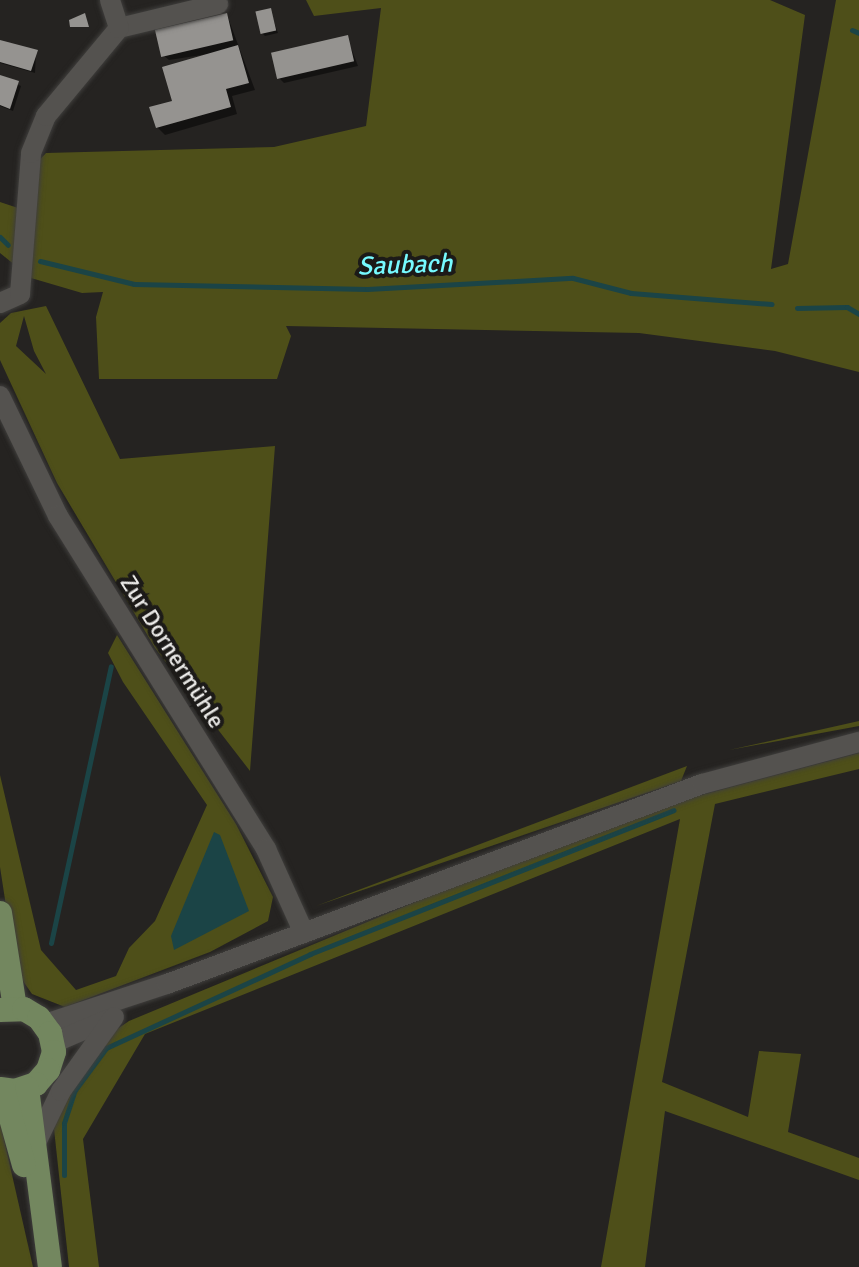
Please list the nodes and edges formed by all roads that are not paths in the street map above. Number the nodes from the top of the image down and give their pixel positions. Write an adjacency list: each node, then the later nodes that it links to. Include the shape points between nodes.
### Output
1 (110, 0): 3 (street)
2 (218, 4): 3 (street)
3 (119, 28): 4 (street, via 46,116 31,153 20,294)
4 (0, 303)
5 (0, 396): 8 (street, Zur Dornermühle, via 58,516 266,849)
6 (859, 742): 8 (street, via 702,784)
7 (0, 913): 10 (main road)
8 (304, 933): 9 (street)
9 (167, 984): 11 (street); 12 (street)
10 (8, 1009): 12 (main road)
11 (114, 1017): 12 (street); 14 (street, via 49,1110)
12 (49, 1034): 13 (main road, via 48,1070)
13 (10, 1089): 14 (main road); 15 (main road)
14 (34, 1149): 15 (main road)
15 (43, 1233): 16 (main road)
16 (50, 1267)

